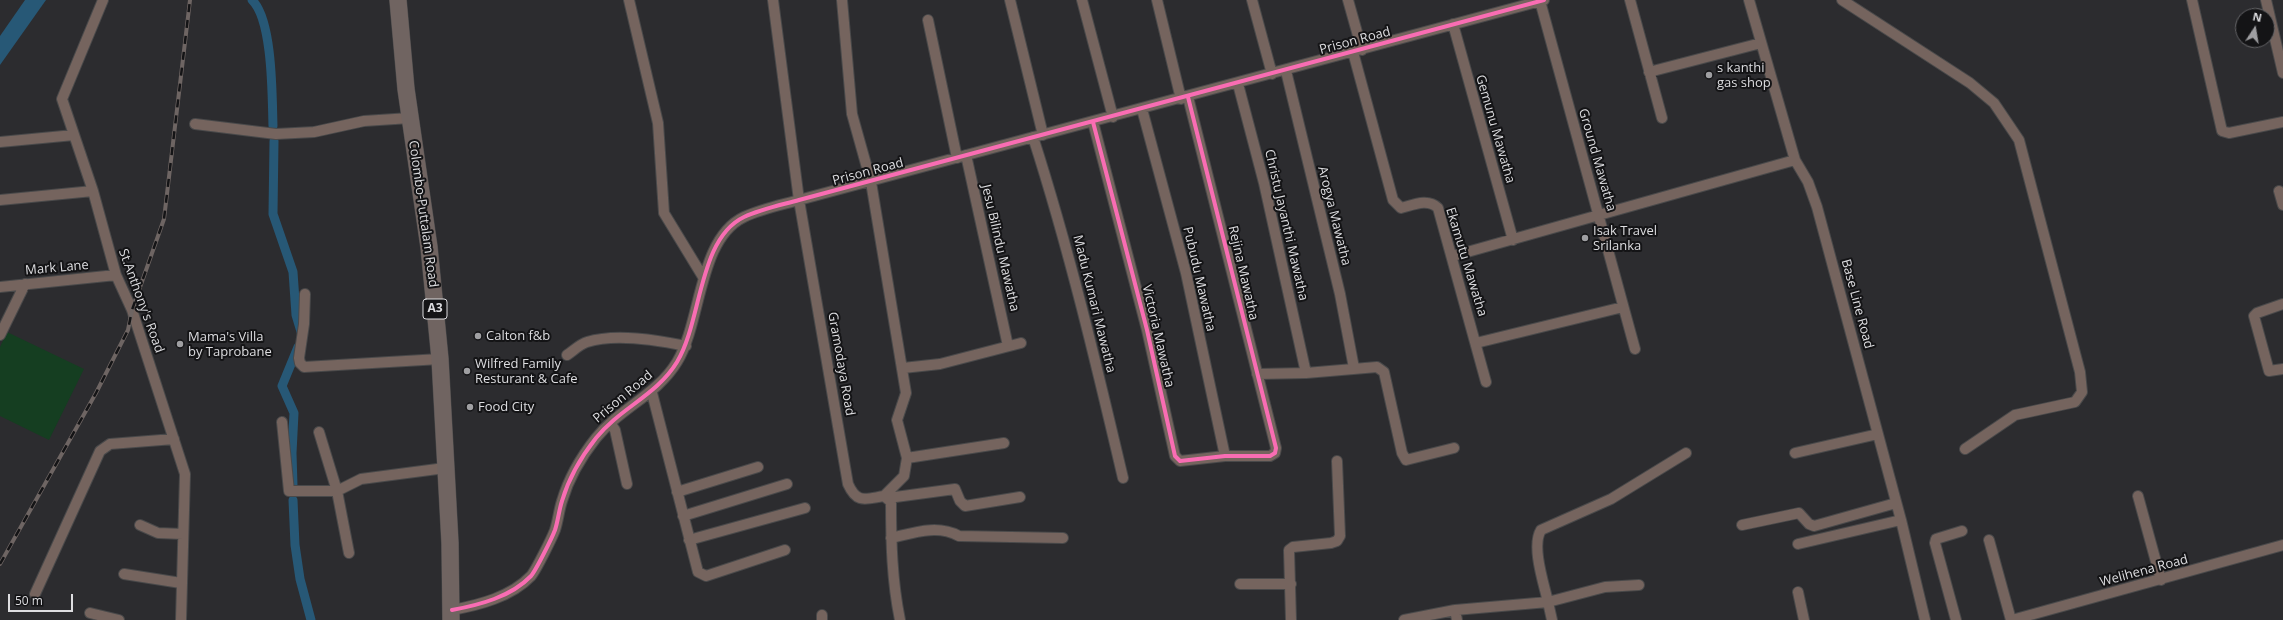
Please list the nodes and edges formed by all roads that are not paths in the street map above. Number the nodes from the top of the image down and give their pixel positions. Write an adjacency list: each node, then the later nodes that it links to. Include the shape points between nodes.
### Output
1 (103, 0): 36 (street, St.Anthony's Road, via 62,98)
2 (398, 0): 31 (highway, Colombo-Puttalam Road / A3)
3 (406, 0): 122 (highway, Colombo-Puttalam Road / A3, via 420,136 441,295 460,583)
4 (629, 0): 51 (street, via 658,123 664,213)
5 (773, 0): 45 (street, Gramodaya Road)
6 (842, 0): 41 (street, via 852,114)
7 (1010, 0): 37 (street, Madu Kumari Mawatha)
8 (1082, 0): 30 (street)
9 (1156, 0): 28 (street, Rejina Mawatha)
10 (1252, 0): 26 (street)
11 (1348, 0): 22 (street)
12 (1630, 0): 24 (street)
13 (1749, 0): 21 (street, Base Line Road)
14 (1842, 0): 79 (street, via 1970,83 1994,103 2019,140 2080,372 2082,392 2075,402 2015,415)
15 (2192, 0): 34 (street, via 2222,130 2229,133)
16 (2266, 0): 25 (street)
17 (1542, 1): 18 (street, Prison Road); 47 (street, Ground Mawatha)
18 (1506, 5): 20 (street, Prison Road)
19 (928, 20): 39 (street, Jesu Bilindu Mawatha)
20 (1453, 24): 22 (street, Prison Road); 48 (street, Gemunu Mawatha)
21 (1761, 42): 24 (street); 40 (street, Base Line Road)
22 (1357, 51): 23 (street, Prison Road); 49 (street, Ekamutu Mawatha, via 1393,200 1401,208 1425,202 1434,204 1438,208)
23 (1286, 71): 26 (street, Prison Road); 66 (street, Arogya Mawatha, via 1340,294)
24 (1650, 72): 32 (street)
25 (2283, 73)
26 (1272, 74): 27 (street, Prison Road)
27 (1238, 84): 28 (street, Prison Road); 68 (street, Christu Jayanthi Mawatha, via 1264,183)
28 (1185, 98): 29 (street, Prison Road); 69 (street, Rejina Mawatha, via 1209,172)
29 (1142, 109): 30 (street, Prison Road); 83 (street, Pubudu Mawatha, via 1186,273)
30 (1113, 116): 33 (street, Prison Road)
31 (410, 118): 35 (street, via 364,121 314,132 276,134); 64 (highway, Colombo-Puttalam Road / A3, via 429,247)
32 (1662, 118)
33 (1093, 122): 37 (street, Prison Road); 83 (street, Victoria Mawatha, via 1147,330 1175,456 1180,461)
34 (2283, 122)
35 (195, 124)
36 (74, 135): 38 (street); 43 (street, St.Anthony's Road)
37 (1038, 136): 39 (street, Prison Road); 88 (street, Madu Kumari Mawatha)
38 (0, 142)
39 (961, 157): 41 (street, Prison Road); 61 (street, Jesu Bilindu Mawatha)
40 (1795, 160): 47 (street); 75 (street, Base Line Road, via 1808,182 1817,207)
41 (871, 182): 45 (street, Prison Road); 65 (street)
42 (2279, 191): 46 (street)
43 (93, 192): 44 (street); 50 (street, St.Anthony's Road)
44 (0, 200)
45 (799, 200): 51 (street, Prison Road, via 743,218 723,236 711,255); 94 (street, Gramodaya Road, via 848,484 853,496 862,500)
46 (2283, 205)
47 (1599, 214): 48 (street); 56 (street, Ground Mawatha)
48 (1513, 240): 49 (street)
49 (1452, 256): 59 (street, Ekamutu Mawatha)
50 (116, 275): 52 (street, Mark Lane); 76 (street, St.Anthony's Road, via 132,310)
51 (704, 277): 60 (street, Prison Road)
52 (25, 284): 53 (street, Mark Lane); 57 (street)
53 (0, 287)
54 (305, 294): 64 (street, via 300,358 300,363 304,367)
55 (2283, 304): 67 (street, via 2254,316 2269,372)
56 (1623, 307): 59 (street); 62 (street, Ground Mawatha)
57 (0, 335)
58 (1021, 343): 61 (street)
59 (1476, 343): 70 (street, Ekamutu Mawatha)
60 (686, 346): 63 (street, via 659,340 604,339 586,342); 71 (street, Prison Road, via 670,374)
61 (1008, 346): 65 (street, via 940,364)
62 (1635, 349)
63 (566, 355)
64 (440, 359): 87 (highway, Colombo-Puttalam Road / A3)
65 (903, 368): 84 (street, via 906,392 897,420)
66 (1354, 368): 68 (street); 78 (street, via 1377,367 1384,372 1402,453 1406,460)
67 (2283, 369)
68 (1306, 373): 69 (street)
69 (1257, 374): 80 (street, Rejina Mawatha, via 1276,448)
70 (1486, 382)
71 (652, 393): 73 (street, Prison Road); 92 (street)
72 (282, 422): 91 (street, via 289,491)
73 (611, 424): 89 (street, via 615,430); 122 (street, Prison Road, via 598,436 575,468 562,501 555,531 531,575 500,598)
74 (319, 432): 91 (street)
75 (1878, 434): 81 (street); 96 (street, Base Line Road)
76 (174, 439): 103 (street, St.Anthony's Road, via 185,474); 119 (street, via 110,444 100,451)
77 (1004, 443): 84 (street)
78 (1454, 448)
79 (1965, 450)
80 (1275, 453): 83 (street, Victoria Mawatha, via 1270,456)
81 (1795, 453)
82 (1686, 454): 120 (street, via 1612,499 1541,530 1537,536 1539,564)
83 (1225, 456)
84 (907, 458): 94 (street, via 904,476)
85 (1337, 461): 116 (street, via 1340,536 1337,541 1331,543 1293,547 1289,550)
86 (758, 467): 92 (street)
87 (445, 468): 91 (street, via 361,479); 122 (highway, Colombo-Puttalam Road / A3)
88 (1123, 478)
89 (627, 484)
90 (787, 484): 98 (street)
91 (337, 491): 111 (street)
92 (677, 492): 98 (street)
93 (2138, 496): 113 (street)
94 (886, 497): 95 (street, Gramodaya Road, via 955,489 965,506); 104 (street, via 891,502)
95 (1020, 497)
96 (1896, 503): 99 (street, Base Line Road); 101 (street, via 1814,526 1799,513)
97 (805, 508): 106 (street)
98 (683, 516): 106 (street)
99 (1901, 520): 108 (street); 131 (street, Base Line Road)
100 (140, 525): 103 (street, via 158,533)
101 (1742, 525)
102 (1962, 531): 132 (street, via 1936,538 1935,543)
103 (182, 534): 114 (street, St.Anthony's Road)
104 (891, 538): 105 (street, via 936,529 959,536); 126 (street, via 895,595)
105 (1063, 538)
106 (689, 540): 110 (street, via 698,572 706,576)
107 (1989, 540): 133 (street)
108 (1798, 544)
109 (2283, 545): 113 (street, Welihena Road)
110 (785, 550)
111 (349, 552)
112 (124, 574): 114 (street)
113 (2161, 580): 133 (street, Welihena Road)
114 (181, 583): 125 (street, St.Anthony's Road)
115 (1240, 584): 116 (street)
116 (1291, 584): 127 (street)
117 (1639, 585): 120 (street, via 1605,587)
118 (1798, 592): 130 (street)
119 (35, 594)
120 (1548, 602): 123 (street); 129 (street)
121 (90, 613): 124 (street)
122 (456, 614)
123 (1456, 615): 128 (street)
124 (119, 620)
125 (181, 620)
126 (900, 620)
127 (1291, 620)
128 (1404, 620)
129 (1552, 620)
130 (1804, 620)
131 (1925, 620)
132 (1956, 620)
133 (2012, 620)

